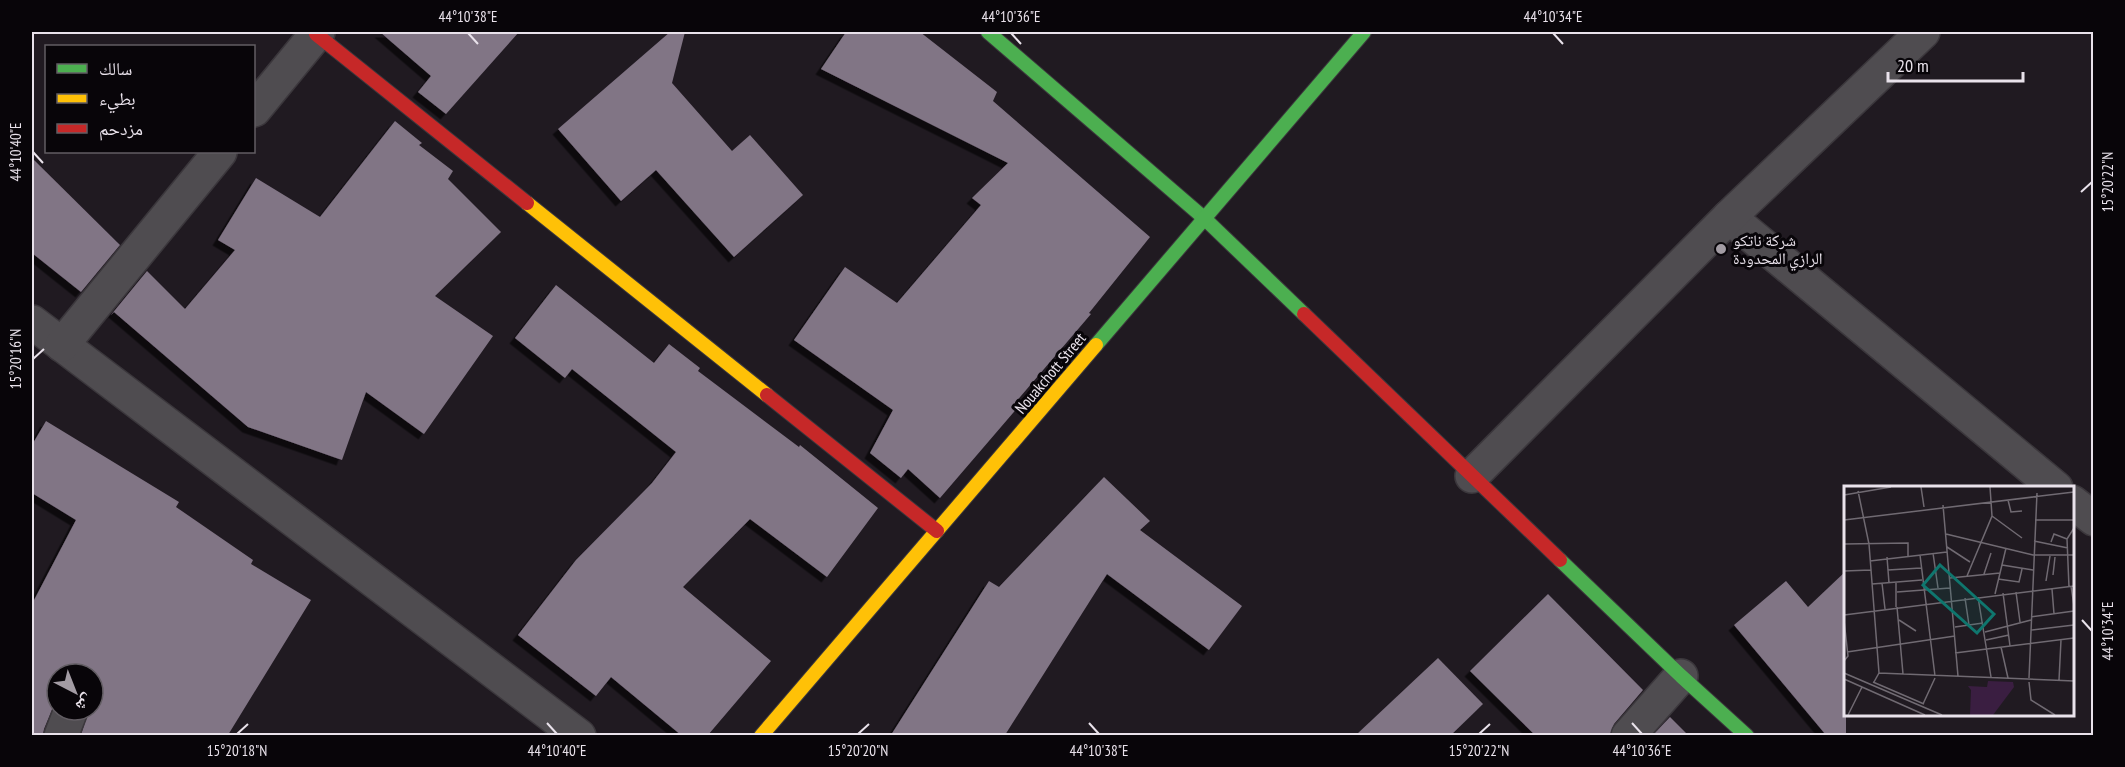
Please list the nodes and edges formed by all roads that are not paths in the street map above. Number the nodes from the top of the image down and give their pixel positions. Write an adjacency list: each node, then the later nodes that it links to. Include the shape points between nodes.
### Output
1 (988, 32): 8 (street)
2 (1364, 32): 8 (street, Nouakchott Street)
3 (1923, 32): 7 (street)
4 (317, 33): 5 (street); 15 (street)
5 (255, 109)
6 (219, 153): 10 (street)
7 (1729, 217): 11 (street); 12 (street)
8 (1204, 218): 11 (street); 15 (street, Nouakchott Street)
9 (32, 322): 10 (street)
10 (62, 345): 17 (street)
11 (1472, 476): 16 (street)
12 (2054, 486)
13 (2074, 503): 14 (street)
14 (2094, 519)
15 (937, 531): 18 (street, Nouakchott Street)
16 (1681, 676): 19 (street); 20 (street)
17 (579, 735)
18 (762, 735)
19 (1628, 735)
20 (1747, 735)

